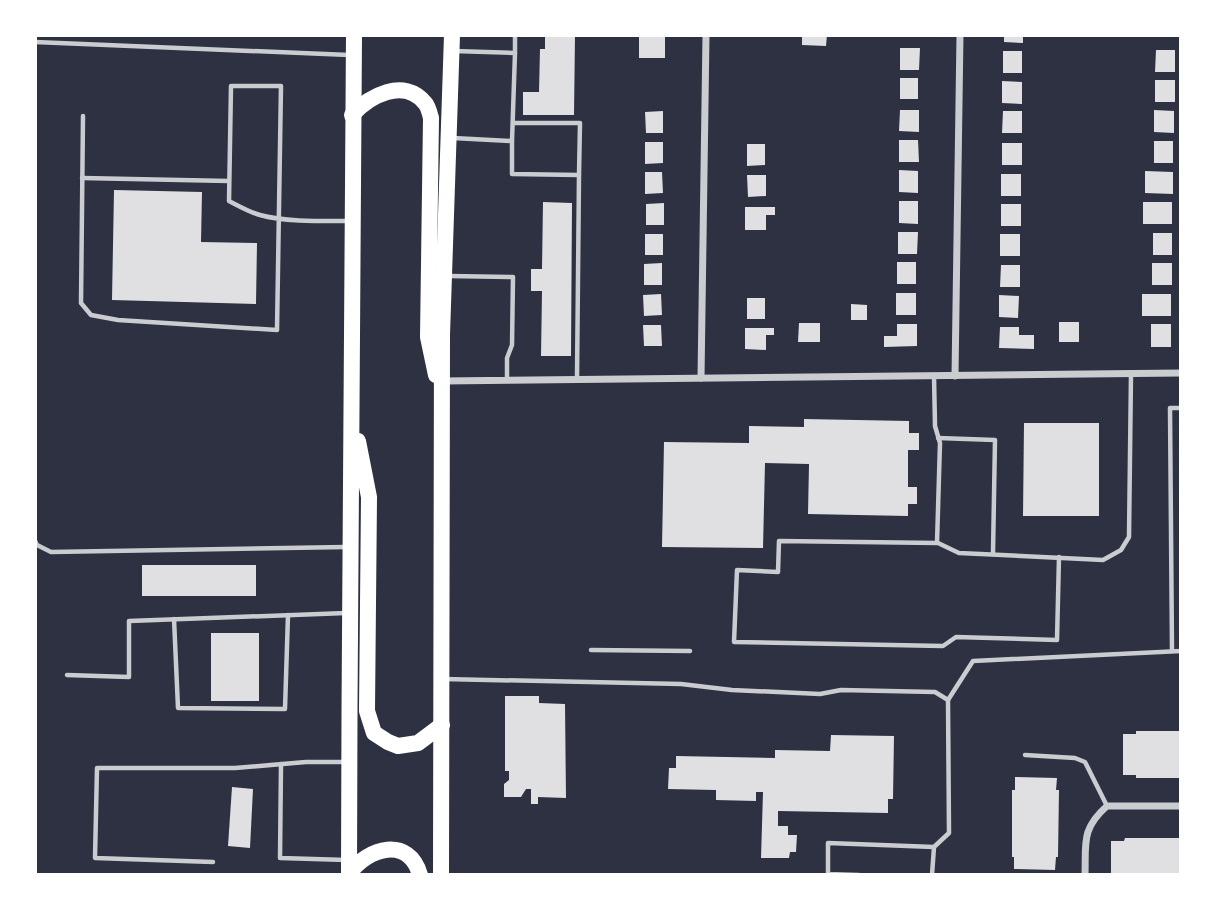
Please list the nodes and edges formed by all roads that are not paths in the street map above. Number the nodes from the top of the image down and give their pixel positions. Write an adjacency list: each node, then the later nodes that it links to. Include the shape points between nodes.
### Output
1 (354, 35): 8 (main road)
2 (515, 35): 7 (lane)
3 (706, 35): 24 (street)
4 (960, 35): 23 (street)
5 (35, 42): 8 (lane)
6 (452, 43): 7 (lane); 12 (main road)
7 (515, 53): 11 (lane)
8 (353, 55): 9 (main road)
9 (352, 115): 18 (main road); 29 (main road, via 375,96 399,90 426,103 431,118 428,337)
10 (83, 116): 15 (lane)
11 (513, 123): 13 (lane); 14 (lane, via 580,123)
12 (449, 138): 13 (lane); 19 (main road)
13 (512, 141): 14 (lane, via 512,174)
14 (579, 175): 25 (lane)
15 (82, 178): 16 (lane); 17 (lane, via 82,303 91,315 104,318 277,330)
16 (229, 181): 17 (lane, via 229,201 261,215); 17 (lane, via 231,86 281,86)
17 (280, 217): 18 (lane)
18 (351, 221): 28 (main road)
19 (444, 276): 26 (lane, via 513,277); 27 (main road)
20 (1131, 373): 21 (street); 23 (street); 36 (lane, via 1129,537 1121,550 1103,559)
21 (1181, 373)
22 (934, 376): 23 (street); 24 (street); 31 (lane)
23 (955, 376)
24 (701, 378): 25 (street)
25 (577, 379): 26 (street)
26 (507, 380): 27 (street)
27 (442, 381): 29 (main road)
28 (352, 407): 34 (main road); 47 (main road, via 369,497 367,710 374,733 398,746 418,743)
29 (442, 408): 45 (main road)
30 (1181, 408): 42 (lane, via 1170,408)
31 (938, 438): 33 (lane); 35 (lane, via 995,440)
32 (35, 541): 34 (lane, via 51,552)
33 (937, 543): 35 (lane, via 959,553); 36 (lane, via 779,541 778,572 737,570 734,642 943,646 956,637 1057,640)
34 (350, 547): 37 (main road)
35 (993, 553): 36 (lane)
36 (1059, 556)
37 (350, 613): 38 (lane); 49 (main road)
38 (288, 615): 39 (lane); 39 (lane, via 285,709 178,708)
39 (174, 619): 44 (lane, via 129,621 129,677)
40 (591, 650): 41 (lane)
41 (690, 651)
42 (1172, 651): 43 (lane); 46 (lane, via 973,661)
43 (1181, 651)
44 (67, 675)
45 (442, 679): 46 (lane, via 681,684 820,694 841,690 935,692); 47 (main road)
46 (948, 700): 53 (lane, via 949,833)
47 (442, 725): 57 (main road)
48 (1025, 755): 51 (lane, via 1085,762)
49 (349, 762): 50 (lane); 55 (main road)
50 (281, 764): 54 (lane, via 97,768 95,858); 55 (lane, via 280,858)
51 (1107, 806): 52 (street); 60 (street, via 1092,819 1086,836)
52 (1181, 806)
53 (934, 847): 58 (lane, via 828,843 828,874); 59 (lane)
54 (213, 862)
55 (349, 870): 56 (main road, via 368,855 390,849 415,861)
56 (420, 875)
57 (441, 875)
58 (859, 875)
59 (932, 875)
60 (1086, 875)

